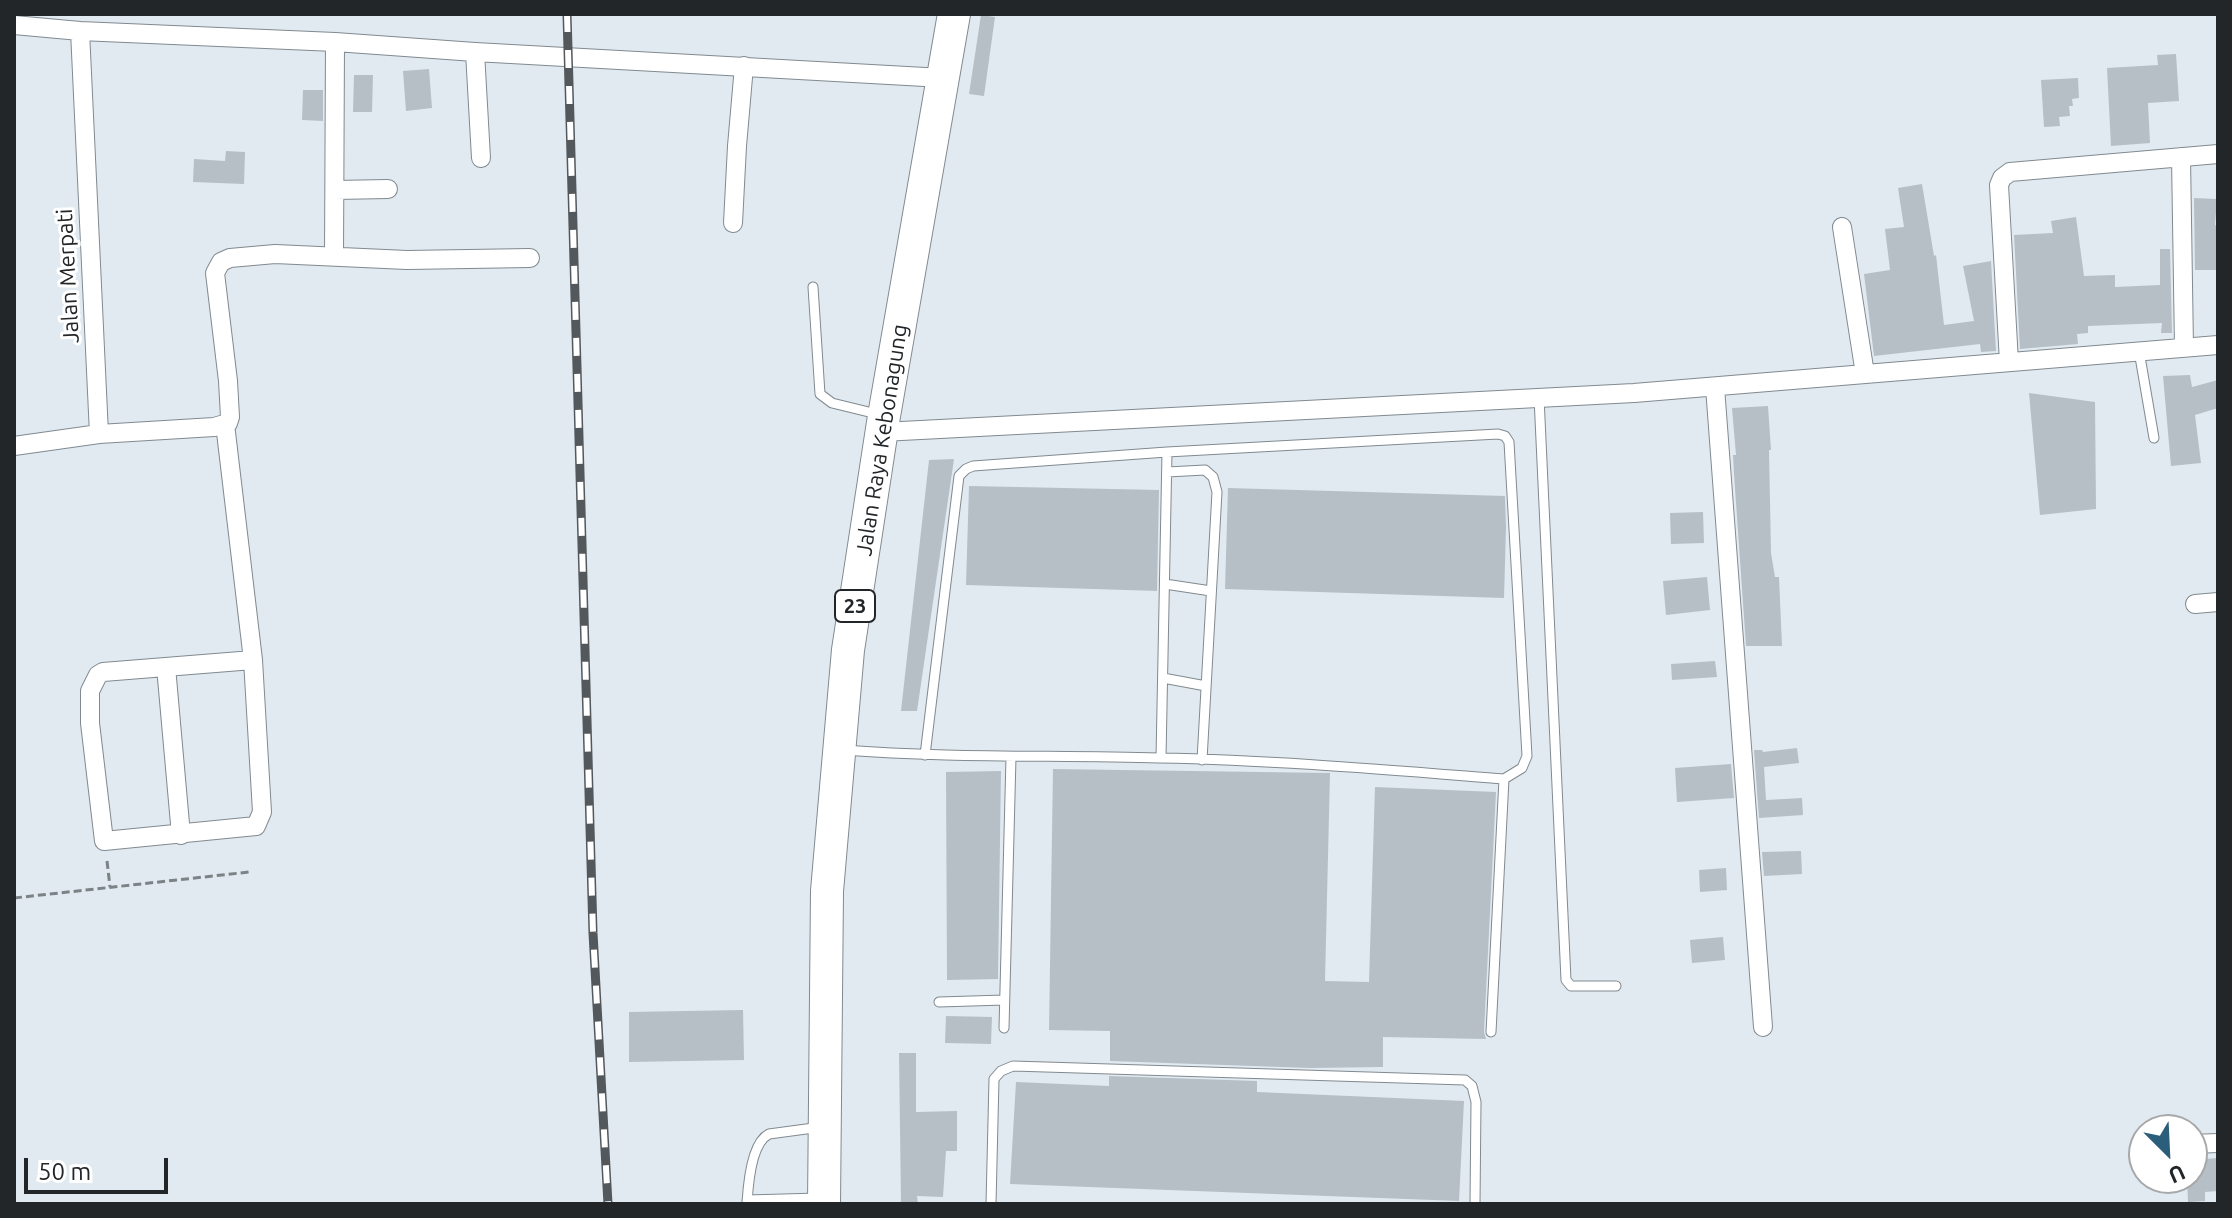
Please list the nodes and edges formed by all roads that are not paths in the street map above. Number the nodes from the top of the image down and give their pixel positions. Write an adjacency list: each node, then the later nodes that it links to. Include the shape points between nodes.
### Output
1 (954, 14): 7 (highway, Jalan Raya Kebonagung / 23)
2 (14, 25): 3 (street)
3 (80, 31): 4 (street); 27 (street, Jalan Merpati)
4 (335, 42): 5 (street); 12 (street)
5 (475, 52): 6 (street); 10 (street)
6 (744, 66): 7 (street); 13 (street)
7 (943, 78): 26 (highway, Jalan Raya Kebonagung / 23)
8 (2218, 154): 9 (street)
9 (2181, 157): 19 (street); 21 (street, via 2010,172 2002,178)
10 (481, 158)
11 (388, 189): 12 (street)
12 (335, 190): 15 (street)
13 (733, 223)
14 (1842, 227): 22 (street)
15 (334, 255): 16 (street); 25 (street, via 275,254 221,262 215,273 229,389 230,417)
16 (530, 258)
17 (813, 287): 26 (lane, via 820,394)
18 (2218, 345): 19 (street)
19 (2184, 348): 20 (street)
20 (2139, 351): 21 (street); 28 (lane)
21 (2009, 362): 22 (street)
22 (1865, 374): 23 (street)
23 (1715, 387): 24 (street); 50 (street)
24 (1539, 397): 26 (street); 47 (lane, via 1566,980 1571,986)
25 (225, 424): 27 (street); 36 (street)
26 (883, 424): 40 (highway, Jalan Raya Kebonagung / 23)
27 (99, 434): 29 (street)
28 (2154, 438)
29 (14, 446)
30 (1167, 452): 31 (lane); 41 (lane, via 973,466 959,476); 45 (lane, via 1505,436 1527,756 1522,768)
31 (1167, 472): 32 (lane); 33 (lane, via 1205,470 1213,477 1217,492)
32 (1165, 584): 33 (lane); 38 (lane)
33 (1211, 591): 39 (lane)
34 (2218, 602): 35 (street)
35 (2195, 604)
36 (253, 660): 37 (street); 46 (street, via 262,812 256,826)
37 (166, 667): 46 (street); 46 (street, via 98,675 90,691 90,723 104,841)
38 (1163, 678): 39 (lane); 43 (lane)
39 (1206, 686): 44 (lane)
40 (838, 750): 41 (lane); 53 (highway, Jalan Raya Kebonagung / 23, via 827,891)
41 (925, 755): 42 (lane)
42 (1011, 757): 43 (lane); 48 (lane)
43 (1161, 758): 44 (lane)
44 (1202, 760): 45 (lane)
45 (1504, 779): 52 (lane)
46 (181, 835)
47 (1616, 986)
48 (1004, 1000): 49 (lane); 51 (lane)
49 (939, 1002)
50 (1763, 1027)
51 (1004, 1028)
52 (1491, 1032)
53 (824, 1127): 54 (highway, Jalan Raya Kebonagung / 23); 55 (lane, via 763,1137)
54 (824, 1201): 55 (lane)
55 (747, 1202)
56 (991, 1204): 57 (lane, via 994,1079 1013,1066 1465,1080 1476,1102)
57 (1475, 1204)

